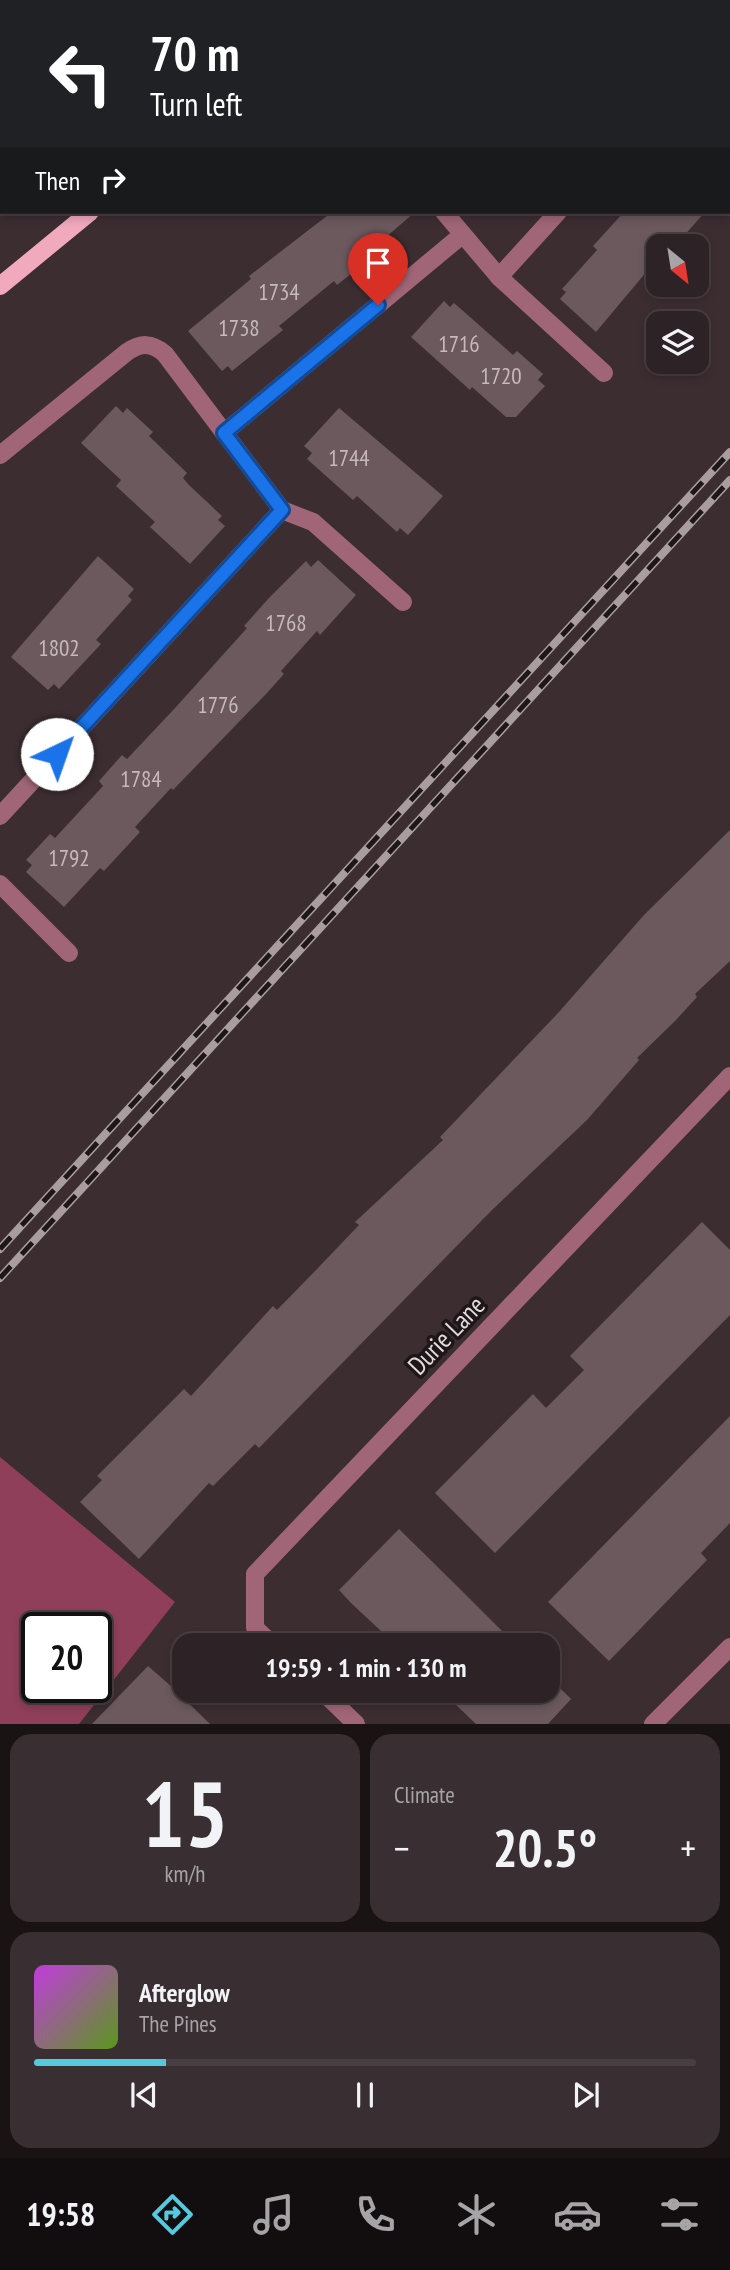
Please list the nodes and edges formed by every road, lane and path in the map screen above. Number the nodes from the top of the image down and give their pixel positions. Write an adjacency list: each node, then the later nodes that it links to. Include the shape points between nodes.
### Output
1 (88, 214): 6 (main road)
2 (446, 214): 4 (street)
3 (556, 214): 5 (street)
4 (462, 235): 5 (street); 8 (street)
5 (499, 277): 7 (street)
6 (0, 286)
7 (604, 373)
8 (224, 433): 9 (street, via 165,354 147,344 127,352); 10 (street)
9 (0, 455)
10 (282, 510): 11 (street, via 313,522); 12 (street)
11 (403, 602)
12 (0, 816)
13 (0, 884): 14 (street)
14 (69, 953)
15 (730, 1076): 16 (street, Durie Lane, via 255,1574 255,1628)
16 (260, 1633)
17 (730, 1647): 20 (street)
18 (334, 1703): 19 (street)
19 (356, 1724)
20 (653, 1724)

